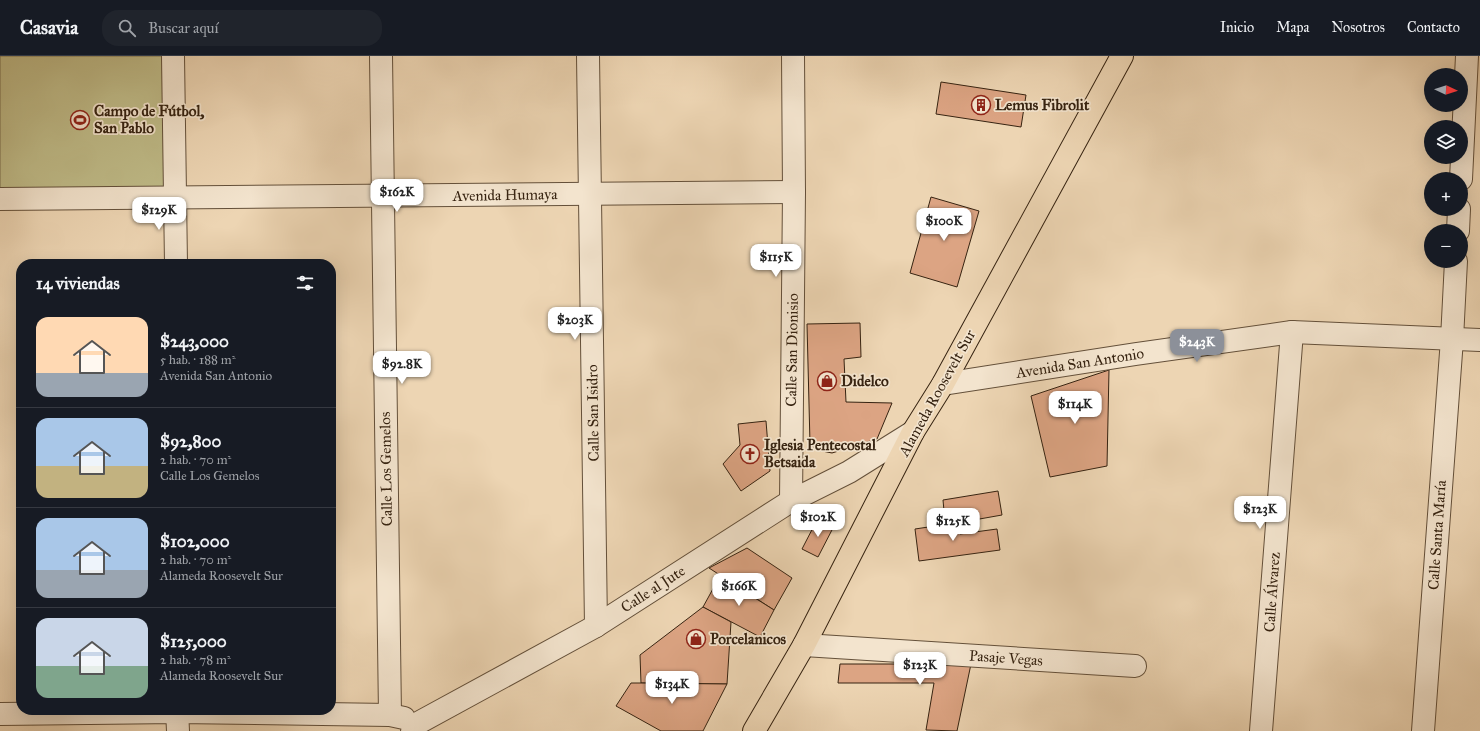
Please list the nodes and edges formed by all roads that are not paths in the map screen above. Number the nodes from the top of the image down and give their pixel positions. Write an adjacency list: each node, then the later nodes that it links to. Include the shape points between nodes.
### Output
1 (173, 56): 11 (street)
2 (381, 56): 10 (street, Calle Los Gemelos)
3 (588, 56): 9 (street, Calle San Isidro)
4 (793, 56): 8 (street, Calle San Dionisio)
5 (1122, 56): 18 (highway, Alameda Roosevelt Sur)
6 (1467, 56): 7 (street)
7 (1461, 172)
8 (794, 192): 9 (street, Avenida Humaya); 20 (street, Calle San Dionisio)
9 (590, 194): 10 (street, Avenida Humaya); 21 (street, Calle San Isidro)
10 (382, 196): 11 (street, Avenida Humaya); 26 (street, Calle Los Gemelos)
11 (176, 198): 12 (street, Avenida Humaya); 13 (street)
12 (0, 199)
13 (176, 259)
14 (1456, 268): 16 (street, Calle Santa María)
15 (1292, 332): 16 (street, Avenida San Antonio); 18 (street, Avenida San Antonio); 31 (street, Calle Álvarez)
16 (1452, 338): 17 (street, Avenida San Antonio); 32 (street, Calle Santa María)
17 (1480, 340)
18 (943, 384): 19 (highway, Alameda Roosevelt Sur)
19 (913, 432): 20 (street, Calle al Jute, via 849,472); 22 (highway, Alameda Roosevelt Sur)
20 (790, 501): 21 (street, Calle al Jute)
21 (596, 626): 29 (street, Calle al Jute)
22 (804, 645): 23 (street, Pasaje Vegas); 30 (highway, Alameda Roosevelt Sur)
23 (1135, 666)
24 (0, 714): 25 (street)
25 (16, 714)
26 (390, 714): 28 (street); 29 (street)
27 (44, 715): 28 (street)
28 (178, 718)
29 (416, 727)
30 (754, 731)
31 (1261, 731)
32 (1423, 731)

